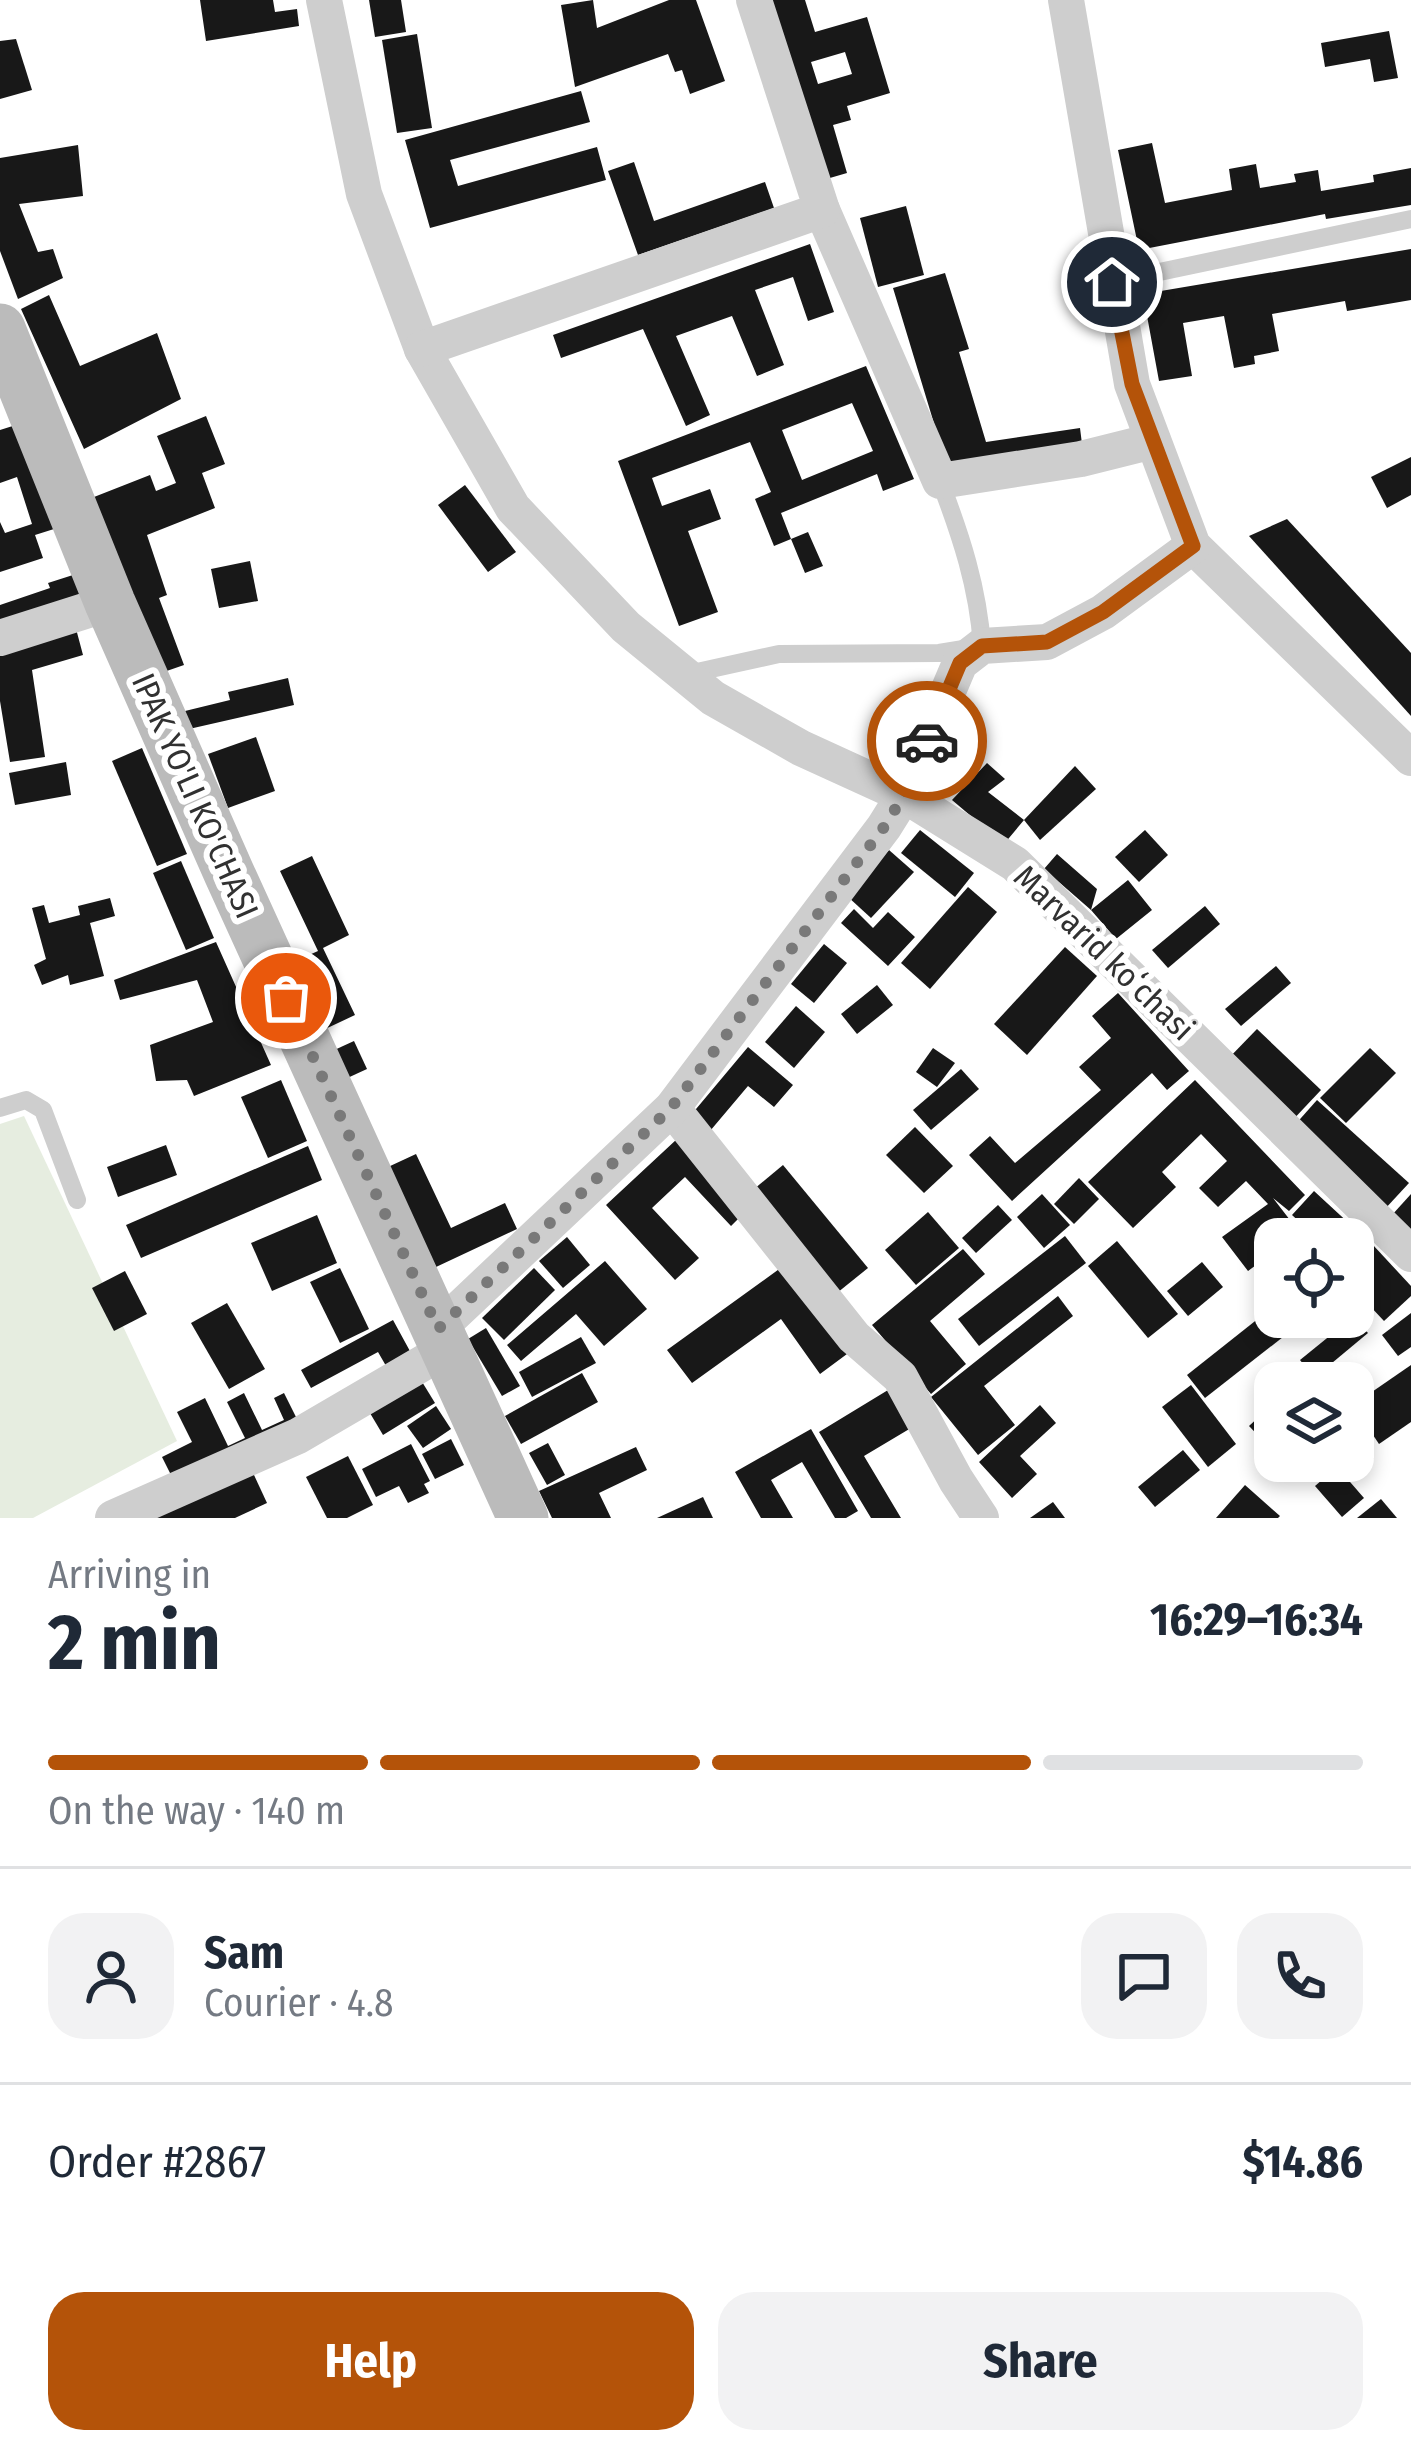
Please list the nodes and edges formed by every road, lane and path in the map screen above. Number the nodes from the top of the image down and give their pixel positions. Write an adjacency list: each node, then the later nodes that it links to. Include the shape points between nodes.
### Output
1 (324, 0): 8 (street, Marvarid koʻchasi, via 364,194)
2 (754, 0): 4 (street)
3 (1066, 0): 6 (street)
4 (822, 209): 8 (street); 10 (street)
5 (1411, 219): 6 (lane)
6 (1112, 282): 9 (street, via 1132,384)
7 (0, 329): 12 (main road, IPAK YO'LI KO'CHASI)
8 (422, 349): 15 (street, Marvarid koʻchasi, via 513,508 626,627)
9 (1153, 441): 10 (street); 11 (street)
10 (940, 481): 14 (lane, via 964,541)
11 (1193, 546): 14 (street, via 1047,642); 16 (street)
12 (110, 603): 13 (street); 22 (main road, IPAK YO'LI KO'CHASI)
13 (0, 638)
14 (982, 646): 15 (lane, via 779,654); 17 (street, via 960,663)
15 (684, 674): 17 (street, Marvarid koʻchasi, via 801,748)
16 (1411, 758)
17 (904, 795): 19 (street); 21 (street, Marvarid koʻchasi, via 1016,864)
18 (0, 1108): 20 (lane, via 26,1100 43,1110)
19 (671, 1108): 22 (street); 25 (street, via 854,1337 900,1377)
20 (77, 1200)
21 (1411, 1254)
22 (442, 1339): 23 (street, via 298,1436); 24 (main road, IPAK YO'LI KO'CHASI)
23 (113, 1518)
24 (523, 1518)
25 (981, 1518)

